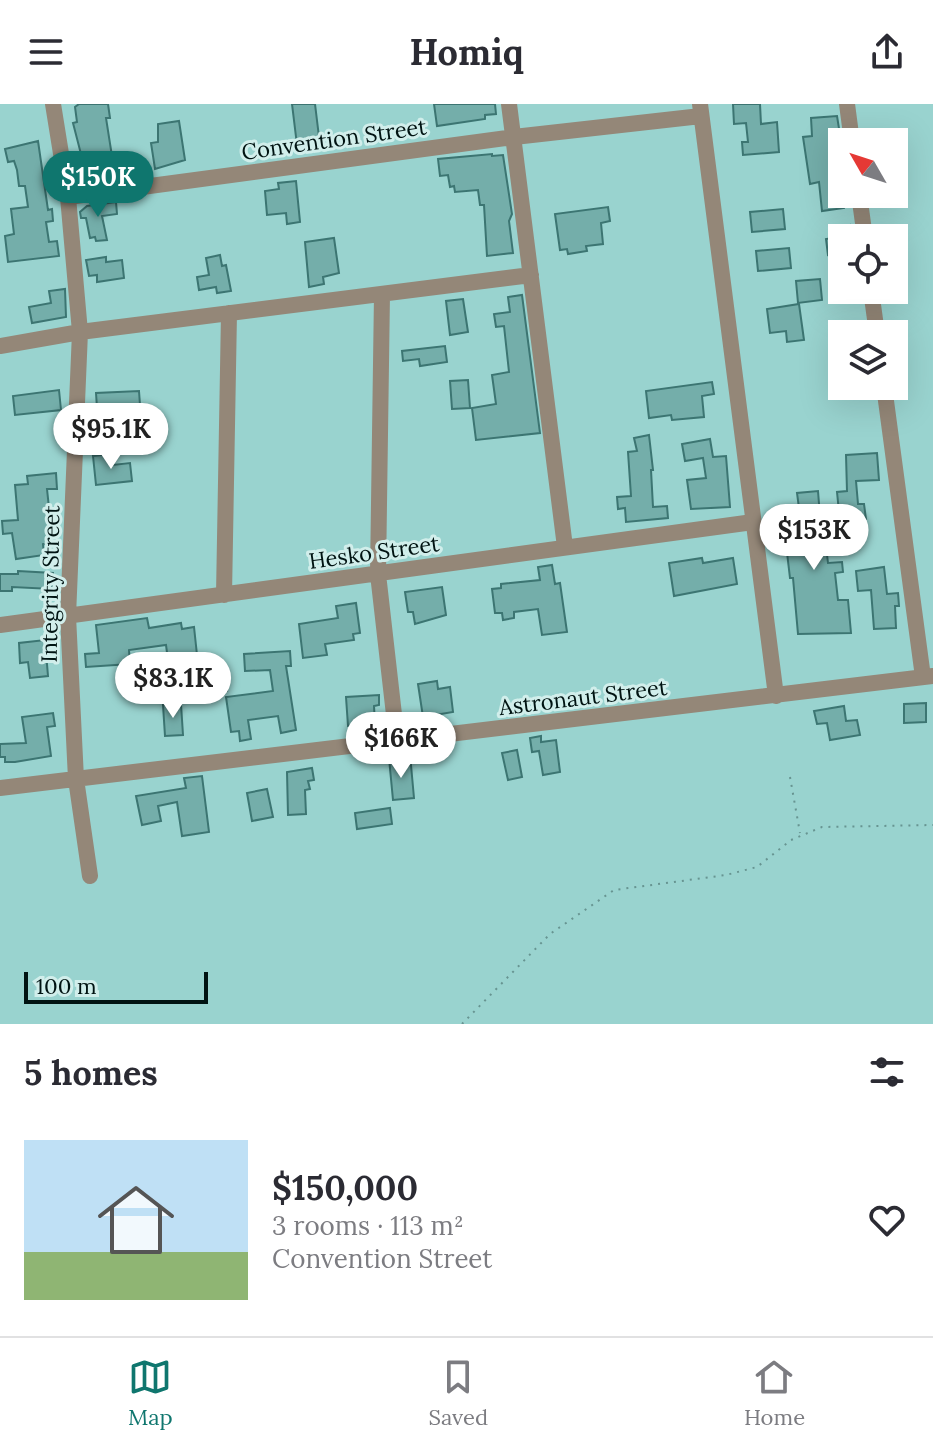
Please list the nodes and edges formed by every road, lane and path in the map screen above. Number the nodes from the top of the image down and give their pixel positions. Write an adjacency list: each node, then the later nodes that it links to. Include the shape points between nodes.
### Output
1 (53, 104): 7 (street, Integrity Street)
2 (509, 104): 6 (street)
3 (847, 104): 5 (street)
4 (701, 110): 6 (street, Convention Street); 14 (street)
5 (850, 128)
6 (514, 137): 7 (street, Convention Street); 8 (street)
7 (68, 197): 11 (street, Integrity Street)
8 (531, 275): 9 (street); 15 (street)
9 (382, 294): 10 (street); 16 (street)
10 (229, 313): 11 (street); 17 (street)
11 (80, 332): 12 (street); 18 (street, Integrity Street)
12 (0, 346)
13 (886, 400): 20 (street)
14 (753, 522): 15 (street, Hesko Street); 21 (street)
15 (565, 547): 16 (street, Hesko Street)
16 (378, 574): 17 (street, Hesko Street); 22 (street)
17 (224, 595): 18 (street, Hesko Street)
18 (68, 616): 19 (street, Hesko Street); 24 (street, Integrity Street)
19 (0, 625)
20 (928, 676): 21 (street, Astronaut Street)
21 (776, 696): 22 (street, Astronaut Street)
22 (397, 741): 24 (street, Astronaut Street)
23 (790, 777): 27 (path)
24 (76, 779): 25 (street, Astronaut Street); 28 (street, Integrity Street)
25 (0, 788)
26 (933, 825): 27 (path, via 822,827)
27 (800, 834): 29 (path, via 757,867 614,890 550,934)
28 (90, 876)
29 (462, 1024)

